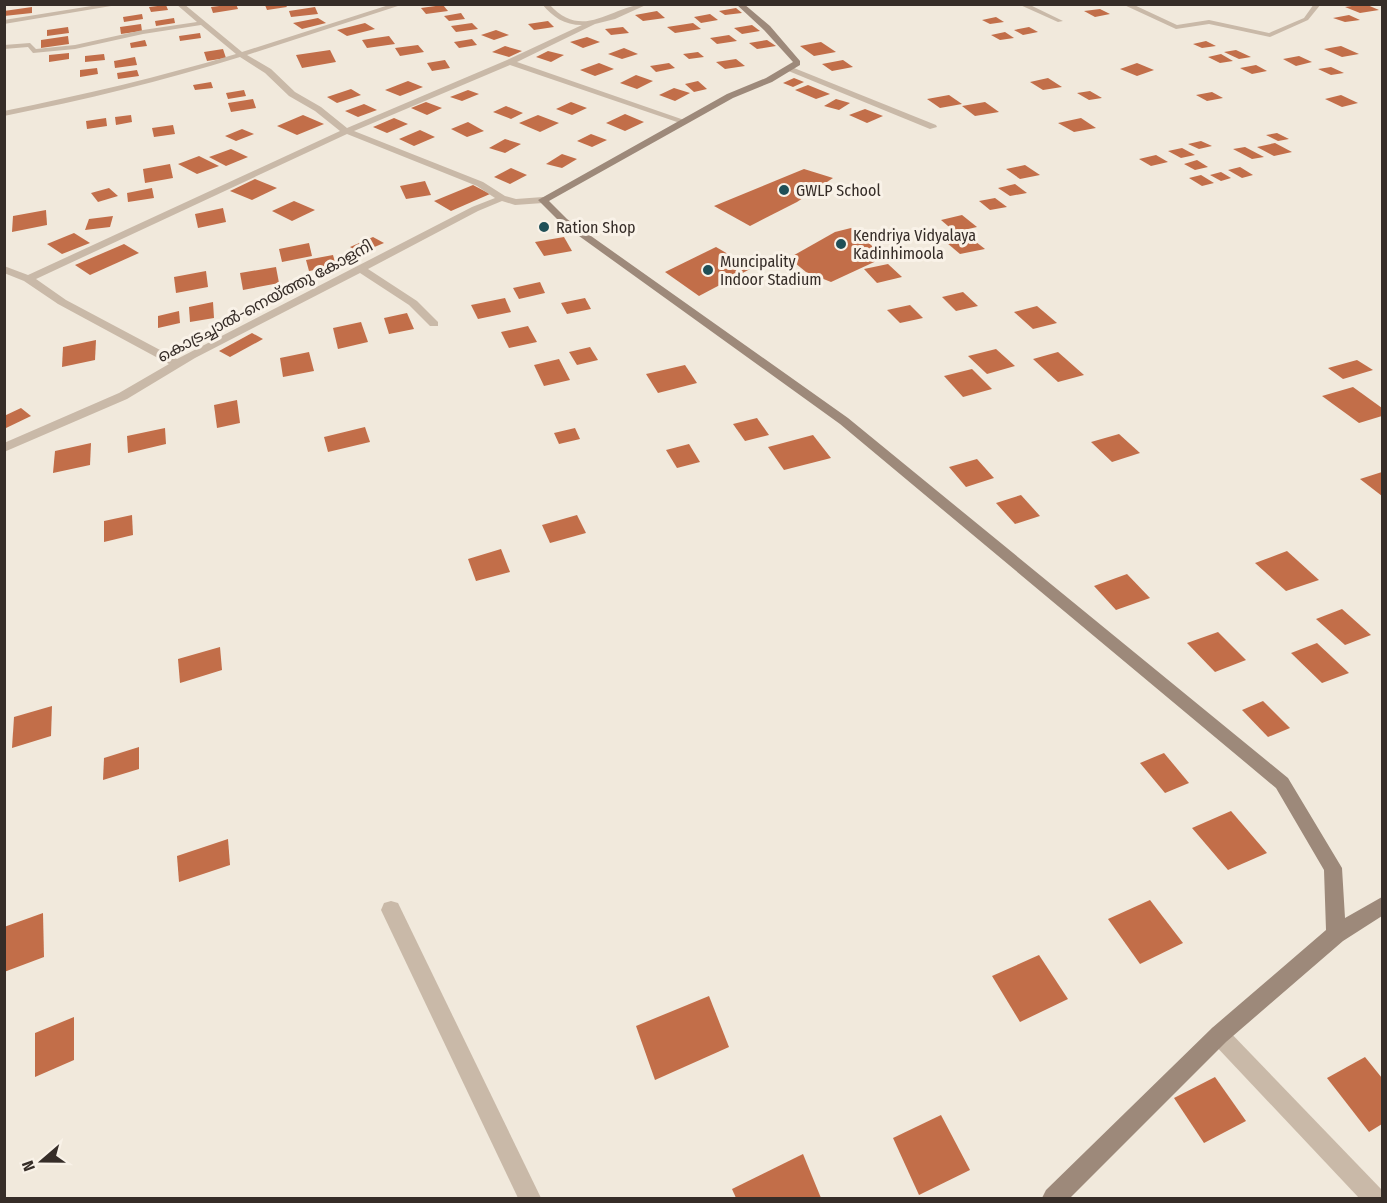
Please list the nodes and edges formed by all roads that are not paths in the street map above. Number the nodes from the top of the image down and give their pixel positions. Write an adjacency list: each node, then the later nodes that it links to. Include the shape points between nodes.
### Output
1 (120, 4): 11 (street)
2 (179, 4): 13 (street)
3 (401, 4): 15 (street)
4 (545, 4): 12 (street, via 570,21)
5 (645, 4): 12 (street)
6 (739, 4): 17 (main road, via 767,28 797,63)
7 (1021, 4): 10 (street)
8 (1125, 4): 9 (street, via 1176,27 1209,22 1270,35 1306,20)
9 (1318, 4)
10 (1060, 21)
11 (4, 22)
12 (592, 23): 16 (street)
13 (203, 24): 14 (street, via 43,51 33,51 30,45); 15 (street)
14 (4, 47)
15 (242, 55): 18 (street); 21 (street)
16 (510, 62): 19 (street); 21 (street)
17 (789, 68): 19 (main road); 20 (street)
18 (4, 114)
19 (683, 122): 23 (main road)
20 (933, 127)
21 (346, 131): 22 (street, via 480,184); 26 (street)
22 (502, 198): 23 (street, കൊട്രച്ചാൽ-നെയ്ത്തു കോളനി, via 515,202); 25 (street, കൊട്രച്ചാൽ-നെയ്ത്തു കോളനി)
23 (543, 201): 32 (main road, via 564,221 844,420 1282,783 1333,868)
24 (4, 269): 26 (street)
25 (361, 269): 27 (street, via 414,303); 28 (street, കൊട്രച്ചാൽ-നെയ്ത്തു കോളനി)
26 (28, 279): 28 (street, via 62,302)
27 (434, 324)
28 (178, 364): 29 (street, കൊട്രച്ചാൽ-നെയ്ത്തു കോളനി, via 123,396)
29 (4, 448)
30 (1383, 906): 32 (main road)
31 (391, 910): 34 (street)
32 (1336, 934): 33 (main road)
33 (1219, 1035): 35 (main road); 36 (street)
34 (530, 1198)
35 (1054, 1198)
36 (1374, 1198)

